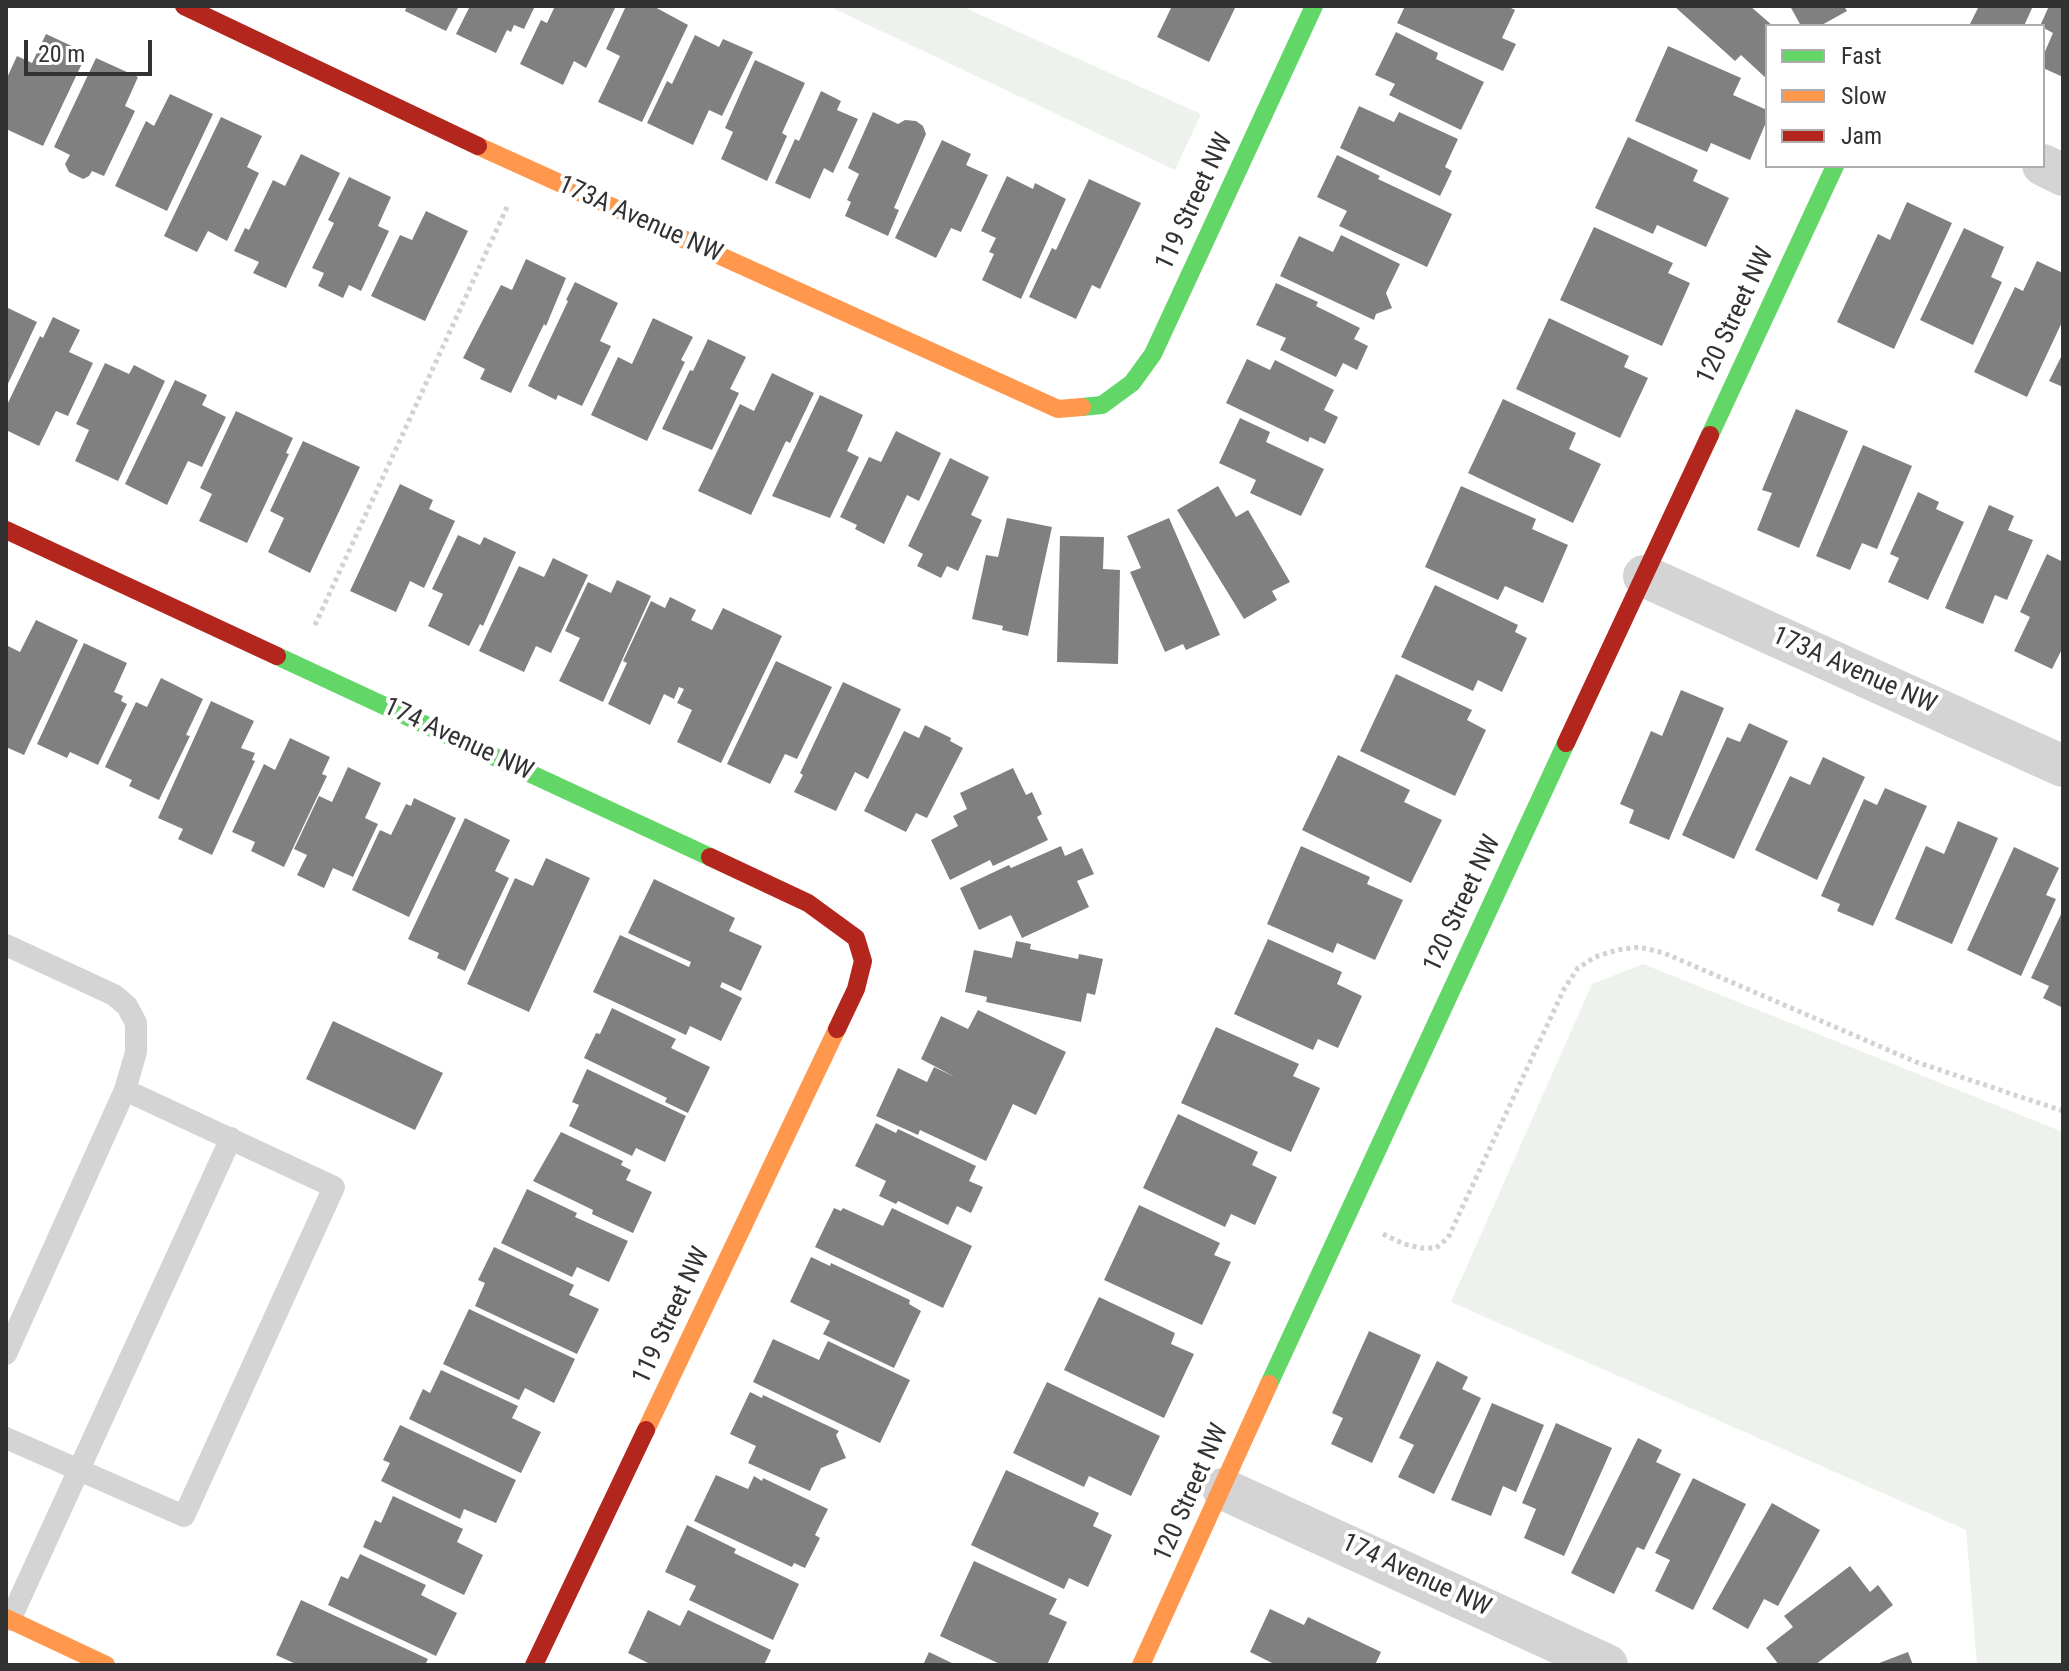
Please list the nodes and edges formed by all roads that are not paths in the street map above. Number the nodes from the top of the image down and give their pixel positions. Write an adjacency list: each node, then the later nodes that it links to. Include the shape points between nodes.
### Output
1 (184, 6): 6 (street, 173A Avenue NW, via 525,168 1058,409)
2 (1314, 6): 6 (street, 119 Street NW, via 1153,354 1132,383)
3 (2045, 166): 5 (street)
4 (1834, 168): 8 (street, 120 Street NW)
5 (2063, 175)
6 (1102, 405)
7 (6, 530): 11 (street, 174 Avenue NW, via 808,903 856,938 863,961)
8 (1644, 576): 9 (street, 173A Avenue NW); 17 (street, 120 Street NW)
9 (2063, 766)
10 (6, 945): 12 (lane, via 127,1006 136,1023 136,1052)
11 (856, 989): 20 (street, 119 Street NW)
12 (125, 1090): 13 (lane); 14 (lane)
13 (231, 1138): 16 (lane); 16 (lane, via 334,1187 184,1516)
14 (6, 1354)
15 (6, 1438): 16 (lane)
16 (79, 1471): 18 (lane)
17 (1223, 1489): 21 (street, 120 Street NW); 22 (street, 174 Avenue NW)
18 (8, 1619): 19 (street)
19 (106, 1665)
20 (534, 1665)
21 (1141, 1665)
22 (1607, 1665)

